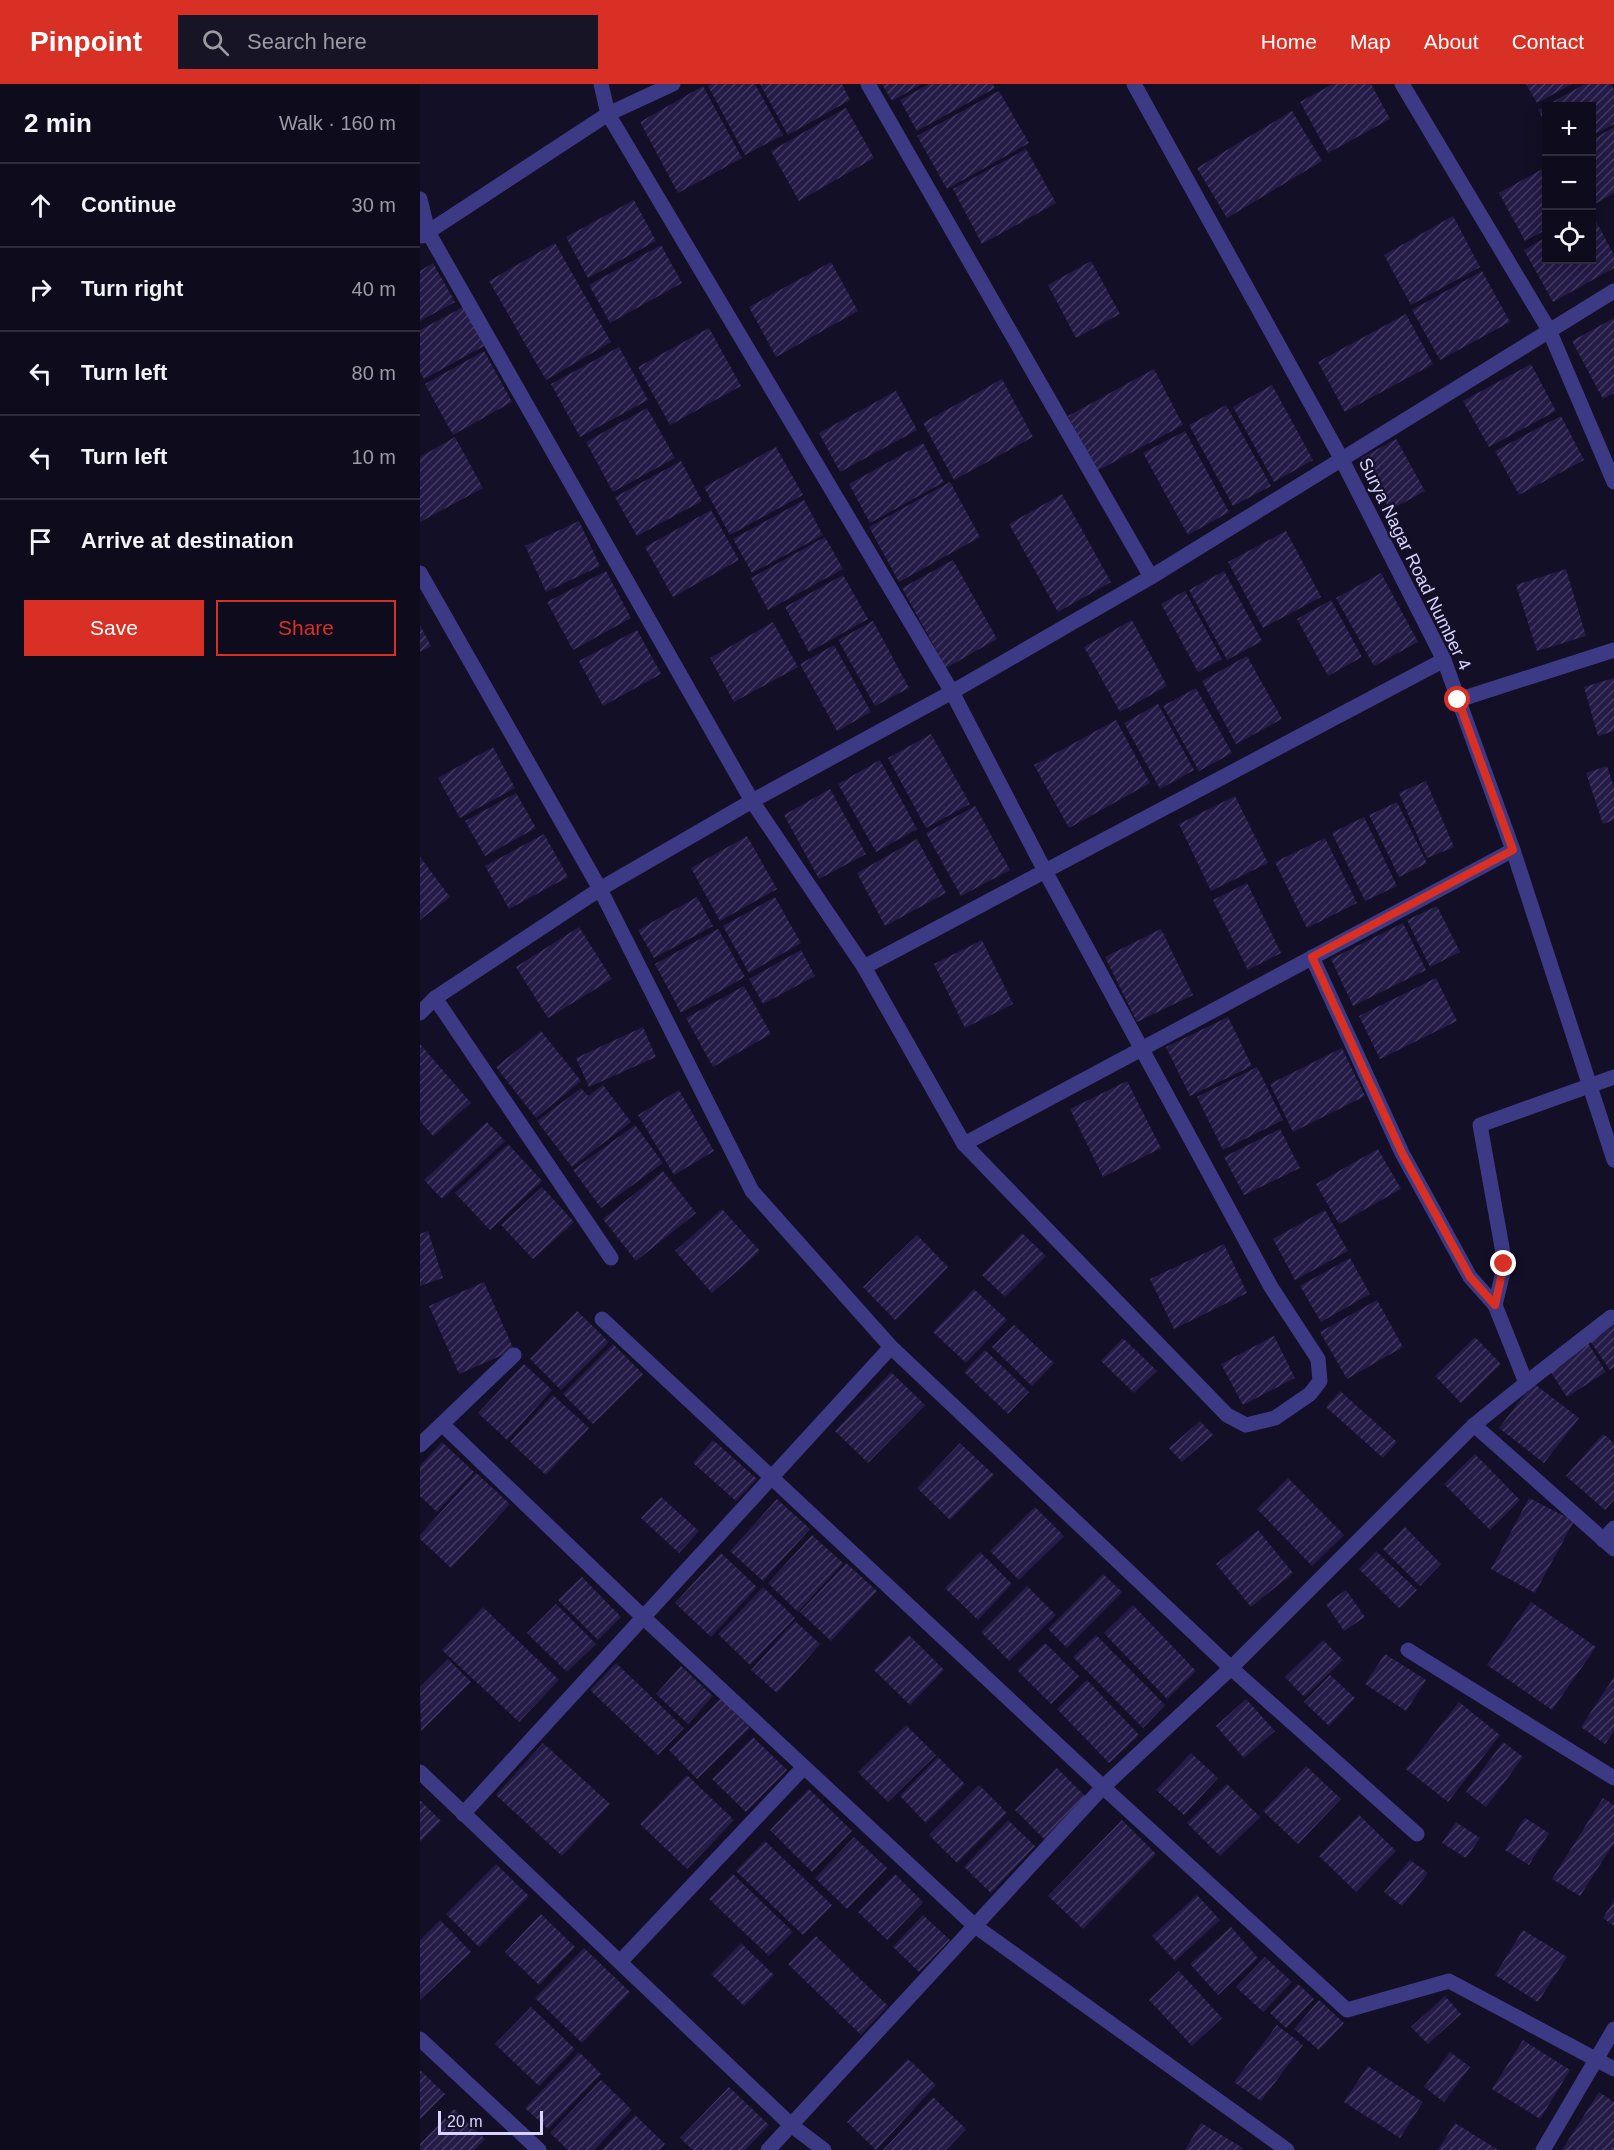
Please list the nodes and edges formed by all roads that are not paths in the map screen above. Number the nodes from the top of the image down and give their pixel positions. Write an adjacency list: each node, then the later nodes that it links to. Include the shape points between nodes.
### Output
1 (602, 84): 6 (street)
2 (673, 84): 6 (street)
3 (867, 84): 14 (street)
4 (1134, 84): 11 (street, Surya Nagar Road Number 4)
5 (1402, 84): 10 (street)
6 (608, 114): 8 (street); 17 (street)
7 (420, 199): 8 (street)
8 (424, 235): 19 (street)
9 (1614, 291): 10 (street)
10 (1549, 330): 11 (street); 12 (street)
11 (1341, 458): 14 (street); 16 (street, Surya Nagar Road Number 4)
12 (1614, 482)
13 (420, 573): 22 (street)
14 (1150, 577): 17 (street)
15 (1614, 650): 18 (street)
16 (1444, 660): 18 (street, Surya Nagar Road Number 4); 21 (street)
17 (952, 692): 19 (street); 21 (street)
18 (1458, 700): 20 (street, Surya Nagar Road Number 4)
19 (752, 801): 22 (street); 24 (street)
20 (1513, 850): 23 (street); 29 (street, Surya Nagar Road Number 4)
21 (1045, 871): 24 (street); 27 (street)
22 (600, 889): 25 (street); 36 (street, via 752,1191)
23 (1312, 957): 27 (street); 33 (street, via 1402,1153 1470,1277)
24 (864, 967): 30 (street)
25 (435, 998): 26 (street); 32 (street)
26 (420, 1013)
27 (1142, 1049): 30 (street); 30 (street, via 1271,1287 1318,1359 1320,1381 1310,1394 1275,1418 1246,1425 1227,1415)
28 (1614, 1077): 29 (street)
29 (1589, 1086): 31 (street, Surya Nagar Road Number 4); 33 (street, via 1480,1125 1504,1264)
30 (964, 1144)
31 (1614, 1160)
32 (611, 1258)
33 (1495, 1305): 38 (street)
34 (1611, 1317): 38 (street)
35 (602, 1319): 42 (street)
36 (891, 1347): 42 (street); 47 (street)
37 (514, 1355): 39 (street)
38 (1526, 1383): 40 (street)
39 (442, 1424): 41 (street); 45 (street)
40 (1474, 1425): 44 (street); 47 (street)
41 (420, 1445)
42 (772, 1477): 45 (street); 51 (street)
43 (1614, 1528): 44 (street)
44 (1609, 1545)
45 (643, 1617): 48 (street); 52 (street)
46 (1408, 1650): 50 (street)
47 (1231, 1668): 51 (street); 53 (street)
48 (804, 1767): 54 (street); 55 (street)
49 (420, 1772): 52 (street)
50 (1614, 1778)
51 (1103, 1787): 54 (street); 58 (street, via 1347,2010 1449,1981)
52 (464, 1814): 55 (street)
53 (1417, 1834)
54 (975, 1926): 60 (street); 64 (street)
55 (620, 1962): 60 (street)
56 (1614, 2029): 58 (street)
57 (420, 2039): 61 (street)
58 (1597, 2058): 59 (street); 65 (street)
59 (1614, 2069)
60 (791, 2125): 62 (street); 63 (street)
61 (539, 2150)
62 (768, 2150)
63 (824, 2150)
64 (1287, 2150)
65 (1543, 2150)

